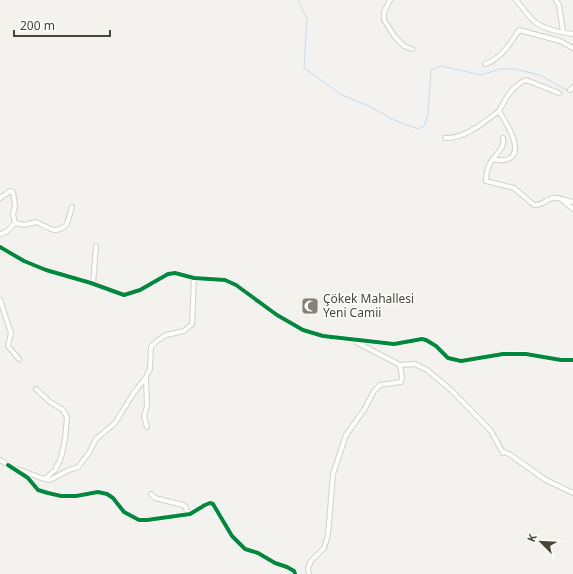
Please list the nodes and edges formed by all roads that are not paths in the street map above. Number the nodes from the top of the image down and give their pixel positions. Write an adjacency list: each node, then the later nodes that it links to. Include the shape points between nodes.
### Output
1 (390, 0): 7 (street, via 384,12 384,20 395,37 404,46)
2 (516, 0): 4 (street, via 538,25)
3 (556, 0): 4 (street)
4 (563, 32): 5 (street)
5 (573, 34)
6 (573, 48): 8 (street, via 560,41 519,30 506,49)
7 (412, 49)
8 (485, 64)
9 (559, 93): 10 (street, via 526,80 512,90)
10 (499, 111): 11 (street, via 472,131); 13 (street, via 514,139 516,149 513,156 507,160)
11 (446, 138)
12 (503, 138): 13 (street, via 501,149)
13 (492, 160): 15 (street, via 486,181 514,188 534,205 551,198)
14 (0, 196): 19 (street, via 13,192)
15 (560, 198): 16 (street); 18 (street)
16 (573, 202)
17 (72, 207): 19 (street, via 67,224 58,230 50,230 36,222 24,225)
18 (573, 209)
19 (15, 223): 20 (street)
20 (0, 234)
21 (96, 246): 24 (street)
22 (0, 247): 24 (street, via 46,270)
23 (194, 278): 24 (street, via 175,273 168,274 140,290 124,295); 26 (street, via 225,280 303,330 323,336); 30 (street, via 192,324 184,331 166,335 151,347 150,369)
24 (94, 284)
25 (0, 300): 27 (street, via 11,333 8,346)
26 (354, 340): 28 (street, via 394,344 422,339 436,346 448,358 461,360 503,354 526,354); 29 (street)
27 (19, 359)
28 (573, 360)
29 (400, 365): 36 (street, via 415,364 427,370 451,390 491,431 502,452 509,454 546,480); 40 (street, via 401,382 380,385 346,435 333,474 328,535 324,548 311,561)
30 (146, 377): 32 (street); 35 (street, via 115,423 96,439 78,467 50,480)
31 (36, 390): 35 (street, via 63,410 67,417 61,458 55,470)
32 (146, 427)
33 (0, 460): 34 (street)
34 (8, 465): 35 (street); 38 (street, via 28,478 38,490 48,493 61,496 98,492 108,494 124,512 139,520)
35 (45, 479)
36 (573, 493)
37 (151, 494): 38 (street, via 156,498 183,505)
38 (188, 514): 39 (street, via 205,505 213,504 232,536 245,549 258,553 275,564 294,571)
39 (295, 574)
40 (309, 574)

